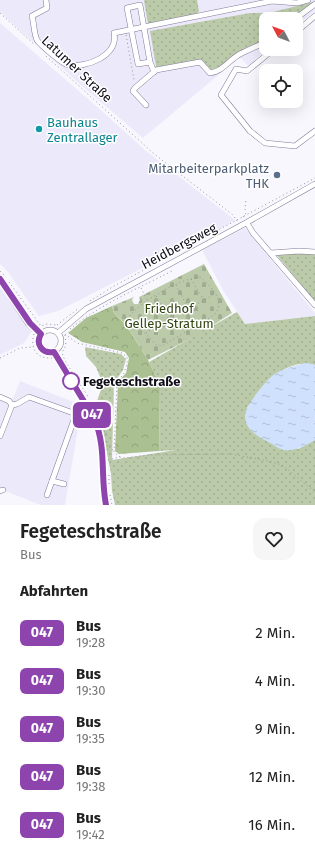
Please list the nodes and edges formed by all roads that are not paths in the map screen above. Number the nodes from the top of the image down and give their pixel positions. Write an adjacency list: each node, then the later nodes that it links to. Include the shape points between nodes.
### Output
1 (46, 0): 9 (street, via 46,8 32,16 37,40 66,65 80,66 102,58 110,51 115,39 114,33)
2 (308, 0): 3 (street, via 297,3)
3 (264, 1): 8 (street)
4 (315, 4): 5 (street)
5 (303, 13)
6 (315, 16): 7 (street)
7 (303, 26)
8 (144, 28): 9 (street); 9 (street, via 140,5 127,8); 12 (street)
9 (131, 30): 12 (street, via 138,64)
10 (259, 45): 13 (street, via 238,55 214,72 210,72 200,62)
11 (265, 56): 15 (street, via 247,71 236,69 221,95 250,131 265,143 295,146)
12 (150, 62): 13 (street)
13 (154, 72): 14 (street, via 133,91)
14 (146, 105)
15 (315, 131)
16 (315, 184): 17 (street, Heidbergsweg)
17 (247, 222): 19 (street); 23 (street, Heidbergsweg, via 86,309)
18 (315, 252): 19 (street)
19 (271, 253): 21 (street)
20 (2, 278): 22 (main road, via 27,319)
21 (315, 305)
22 (39, 332): 23 (street, via 49,330); 24 (street, via 40,348)
23 (58, 333): 24 (street, via 61,344)
24 (55, 354): 31 (street, via 98,427 103,447)
25 (0, 397): 26 (street)
26 (12, 405): 27 (street); 28 (street, via 29,397 76,414)
27 (0, 436)
28 (52, 481): 29 (street); 30 (street)
29 (64, 484)
30 (47, 495)
31 (106, 505)

